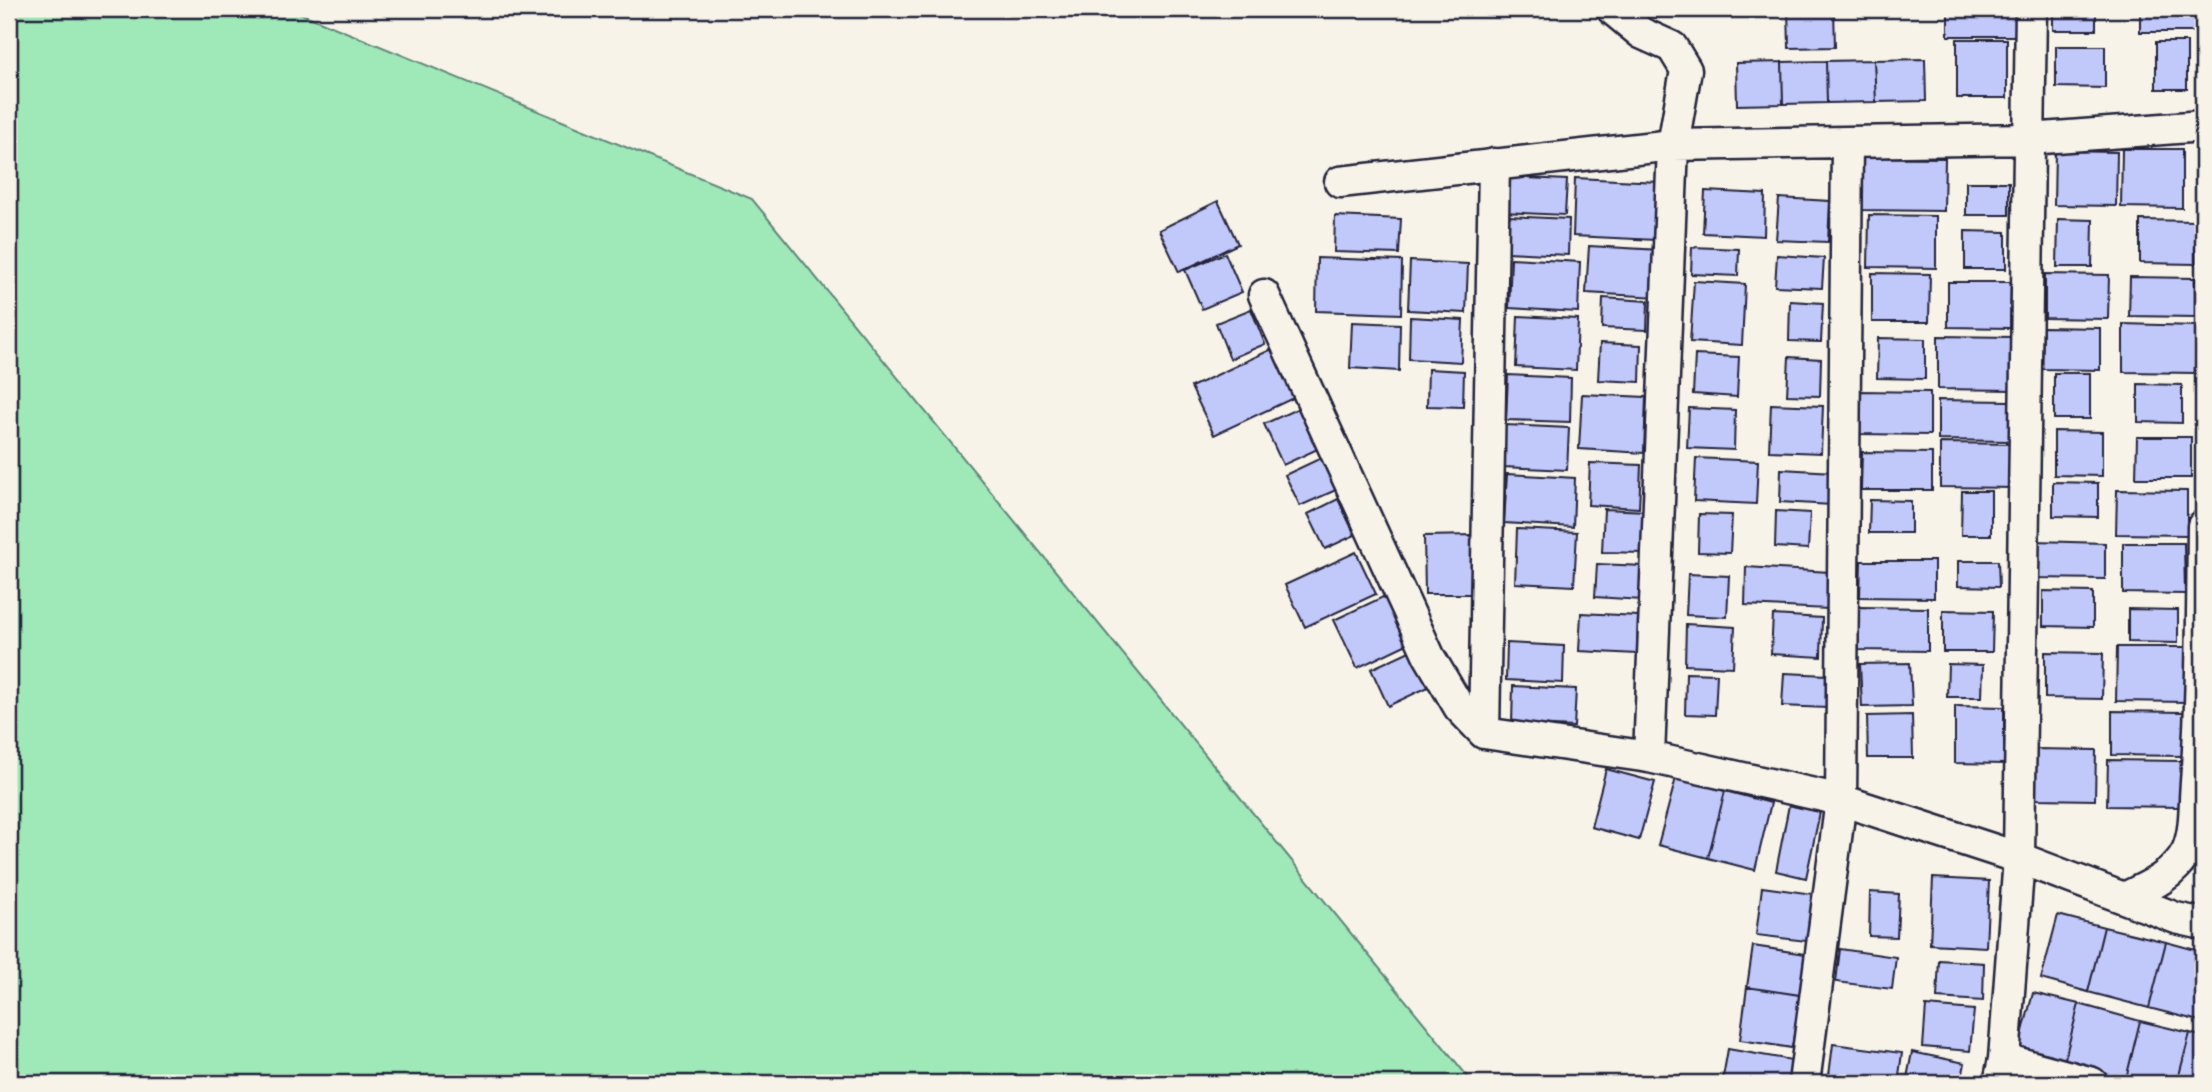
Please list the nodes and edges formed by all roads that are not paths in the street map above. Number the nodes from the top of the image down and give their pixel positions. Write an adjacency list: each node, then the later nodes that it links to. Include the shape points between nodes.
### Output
1 (1612, 9): 6 (street, via 1641,33 1672,47 1686,70)
2 (2031, 9): 4 (street)
3 (2203, 126): 4 (street)
4 (2029, 139): 5 (street); 14 (street)
5 (1847, 144): 6 (street); 13 (street)
6 (1673, 145): 7 (street); 12 (street)
7 (1494, 164): 8 (street); 11 (street)
8 (1340, 182)
9 (1264, 295): 11 (street, via 1429,656 1459,707)
10 (2203, 526): 15 (street, via 2192,834 2172,870)
11 (1484, 733): 12 (street)
12 (1649, 757): 13 (street)
13 (1842, 800): 14 (street); 19 (street)
14 (2019, 858): 15 (street); 17 (street)
15 (2124, 898): 16 (street)
16 (2203, 924)
17 (2002, 1071): 18 (street)
18 (2080, 1082)
19 (1804, 1083)

